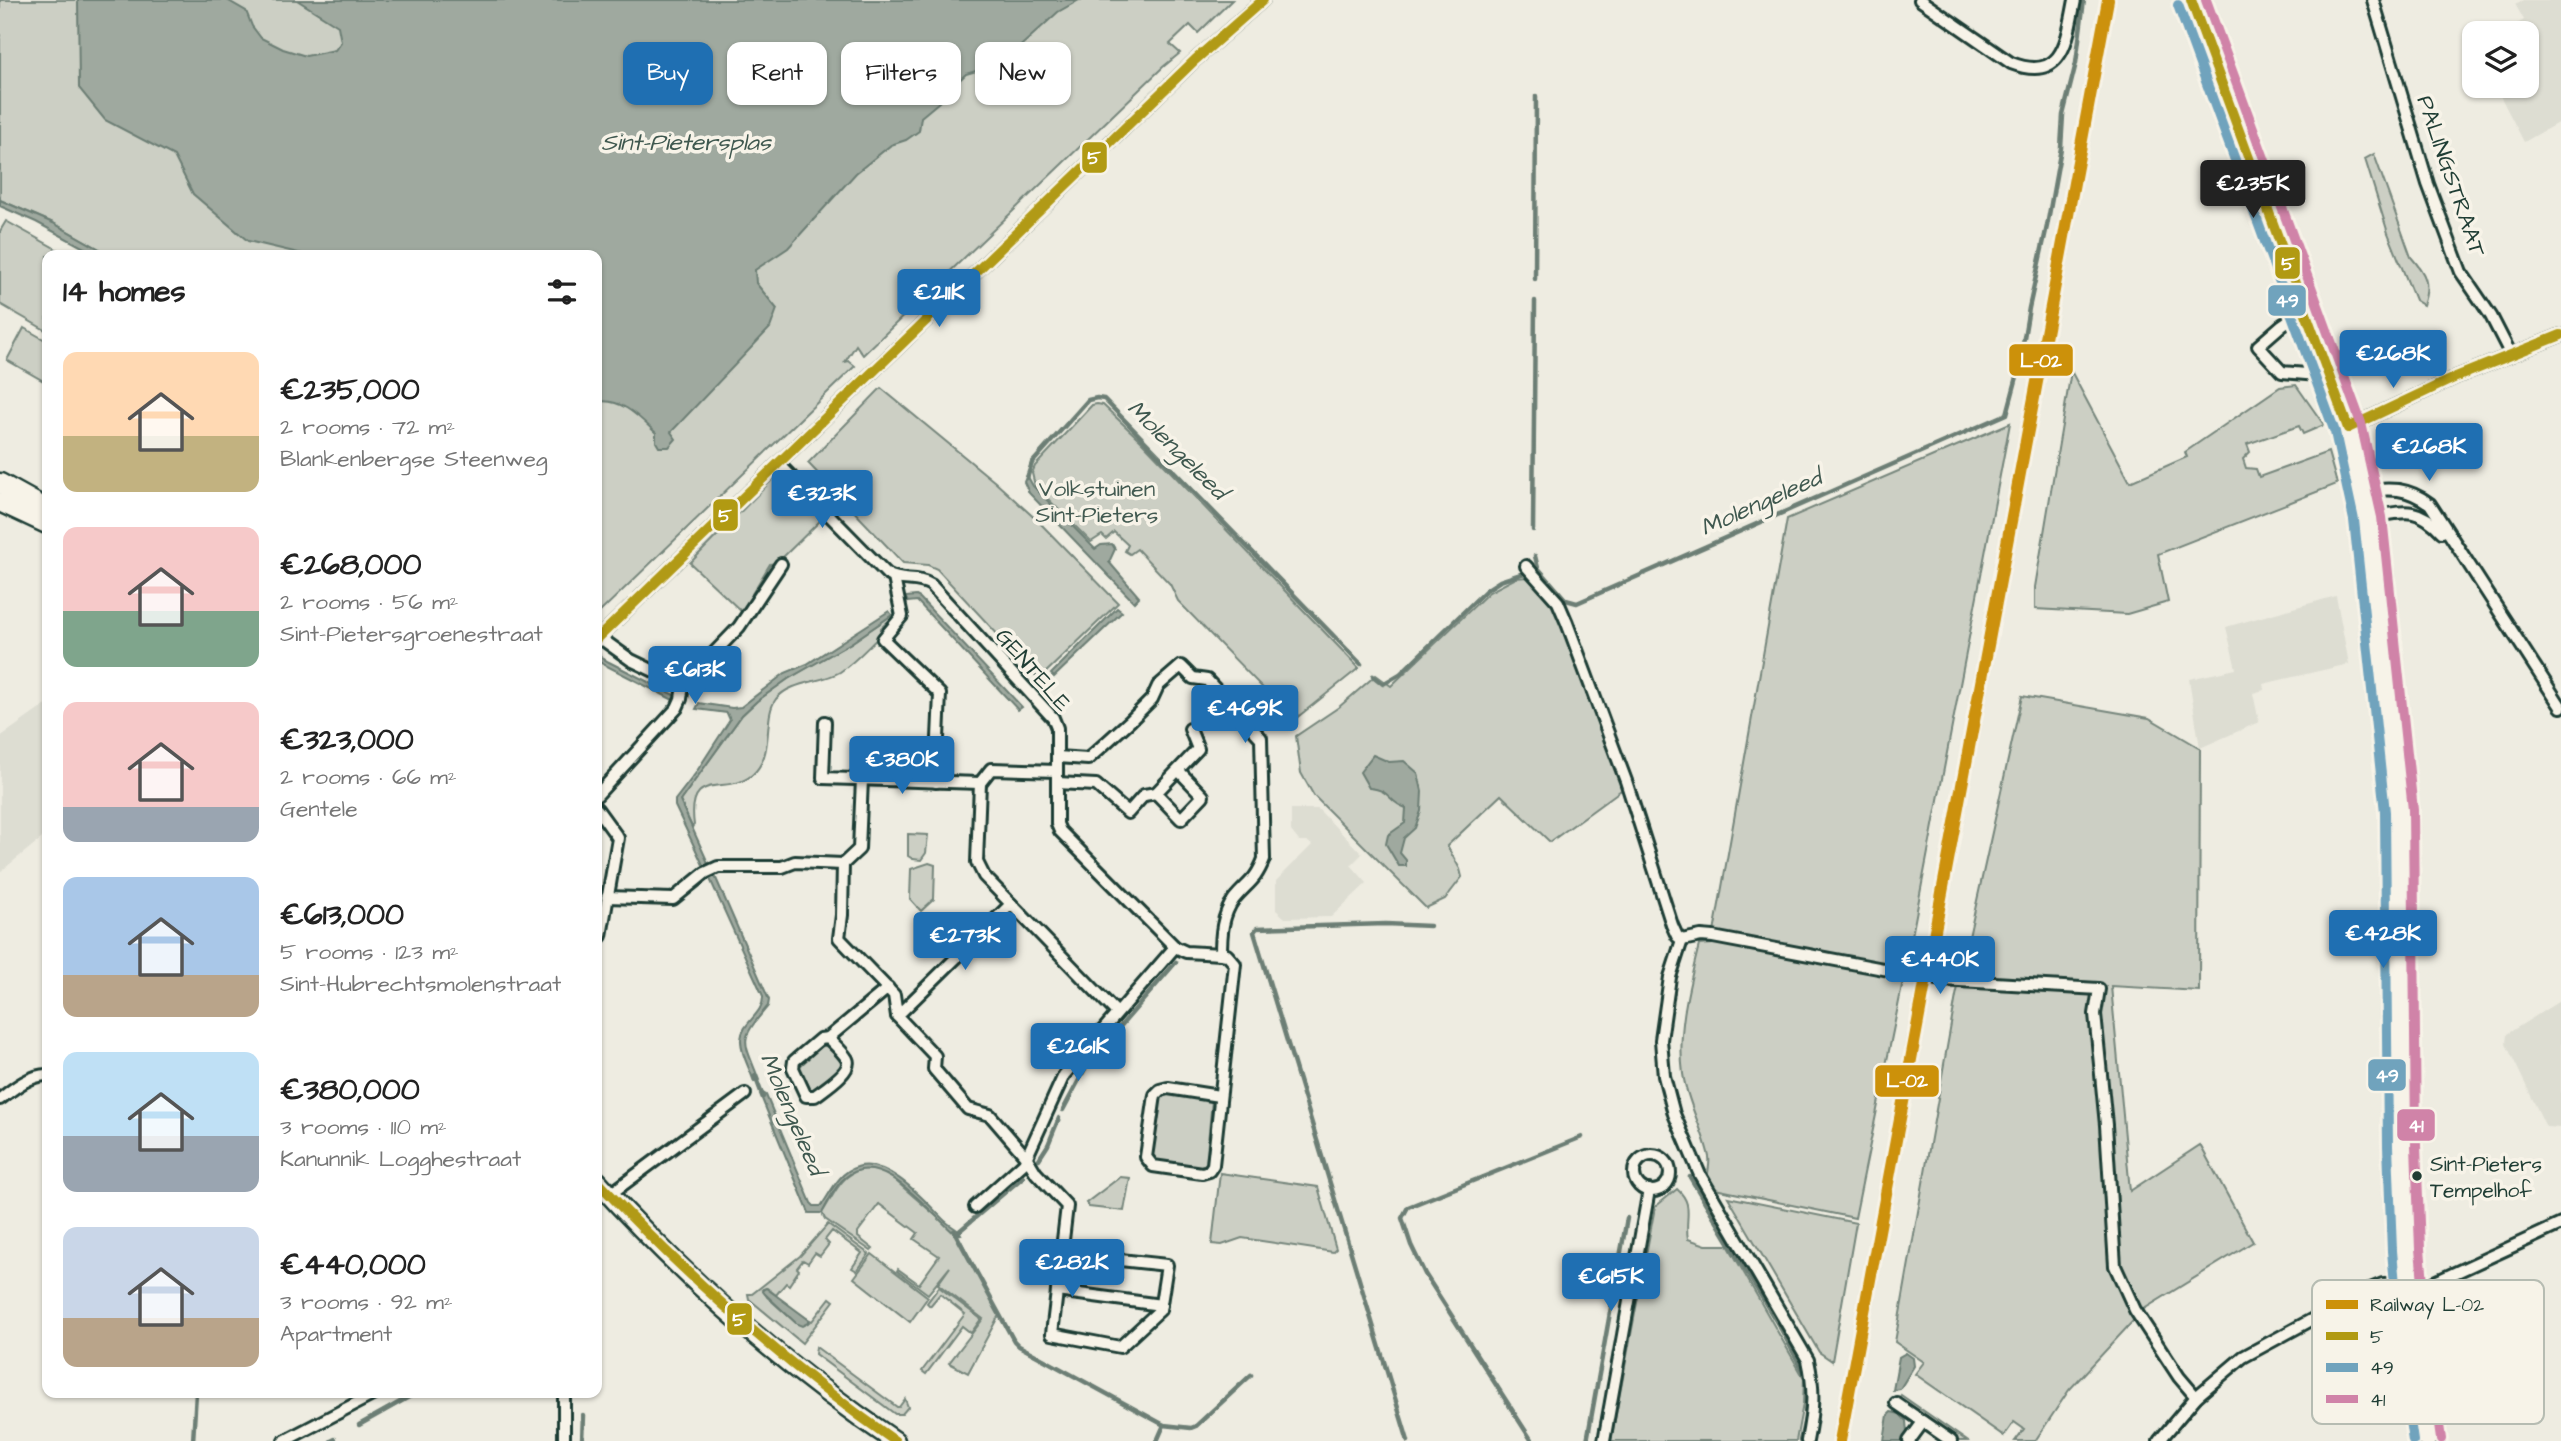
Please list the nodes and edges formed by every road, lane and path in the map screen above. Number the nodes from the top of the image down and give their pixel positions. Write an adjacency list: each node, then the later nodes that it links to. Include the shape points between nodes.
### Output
1 (1263, 0): 11 (street, via 1195,60)
2 (1920, 0): 3 (street, via 2026,69 2052,64 2062,53)
3 (2075, 0)
4 (2191, 0): 6 (main road)
5 (2373, 0): 8 (street, PALINGSTRAAT, via 2428,184 2461,272)
6 (2305, 309): 9 (main road); 9 (street, via 2258,346 2282,372)
7 (2561, 335): 8 (street)
8 (2511, 355): 10 (street)
9 (2330, 376): 10 (main road)
10 (2348, 428): 13 (main road)
11 (779, 464): 21 (street); 22 (street)
12 (0, 483): 15 (main road)
13 (2363, 491): 16 (main road); 18 (street, via 2414,492 2430,505)
14 (0, 502): 17 (main road)
15 (42, 506)
16 (2368, 518): 18 (street, via 2420,514); 59 (main road, via 2399,811)
17 (42, 522)
18 (2456, 547): 25 (street)
19 (781, 564): 24 (street, via 739,627)
20 (1526, 566): 41 (street, via 1558,601 1626,781 1672,925)
21 (894, 578): 28 (street, GENTELE, via 931,585 1053,719); 32 (street, via 902,616 883,639 940,694)
22 (602, 634)
23 (602, 641): 24 (street)
24 (683, 685): 34 (street, via 677,708)
25 (2561, 706)
26 (825, 722): 31 (street, via 823,778)
27 (1190, 729): 29 (street, via 1198,749)
28 (1057, 757): 30 (street, GENTELE); 43 (street, via 1088,759 1181,666 1193,678 1207,680 1261,738 1264,859 1257,877 1229,908 1221,930)
29 (1179, 771): 35 (street); 35 (street, via 1203,796 1181,819)
30 (1057, 777): 33 (street, via 991,769); 35 (street, via 1096,785 1128,813 1144,795); 42 (street, GENTELE, via 1060,831)
31 (862, 779): 32 (street); 37 (street, via 859,849)
32 (936, 782): 33 (street)
33 (980, 783): 39 (street, via 977,862)
34 (602, 790)
35 (1156, 793)
36 (602, 816): 38 (street, via 618,838)
37 (843, 864): 38 (street, via 718,867 673,899); 44 (street, via 839,938)
38 (607, 897): 40 (street)
39 (1011, 905): 45 (street); 46 (street)
40 (602, 930)
41 (1682, 940): 64 (street, via 1713,937 1942,980 2099,989 2095,1014 2115,1266 2135,1310); 73 (street, via 1670,977 1661,1040 1664,1076 1674,1114 1700,1175 1808,1360 1814,1383)
42 (1175, 947): 43 (street); 45 (street)
43 (1221, 954): 50 (street, via 1235,964)
44 (888, 988): 46 (street, via 894,995); 47 (street)
45 (1116, 1013): 52 (street, via 1064,1075)
46 (897, 1016): 52 (street, via 935,1056 934,1069 968,1109 990,1115)
47 (828, 1038): 47 (street, via 820,1039 794,1061 806,1096 816,1096 848,1066)
48 (42, 1075): 51 (street)
49 (745, 1094): 55 (street)
50 (1219, 1096): 50 (street, via 1209,1171 1148,1162 1155,1095 1160,1090)
51 (0, 1099)
52 (1027, 1158): 56 (street); 61 (street, via 1068,1206)
53 (602, 1187): 55 (main road)
54 (1649, 1190): 72 (street)
55 (609, 1195): 71 (main road, via 756,1334 823,1390)
56 (975, 1207)
57 (2561, 1224): 60 (street)
58 (1119, 1260): 62 (street, via 1167,1265)
59 (2408, 1280)
60 (2440, 1280)
61 (1057, 1291): 62 (street); 62 (street, via 1052,1334 1120,1347)
62 (1161, 1305)
63 (2312, 1320): 64 (street, via 2243,1357)
64 (2196, 1397): 76 (street)
65 (366, 1398): 69 (street)
66 (564, 1398): 70 (street)
67 (1896, 1403): 68 (street)
68 (1923, 1422): 74 (street); 75 (street)
69 (284, 1441)
70 (564, 1441)
71 (895, 1441)
72 (1604, 1441)
73 (1807, 1441)
74 (1909, 1441)
75 (1951, 1441)
76 (2159, 1441)

